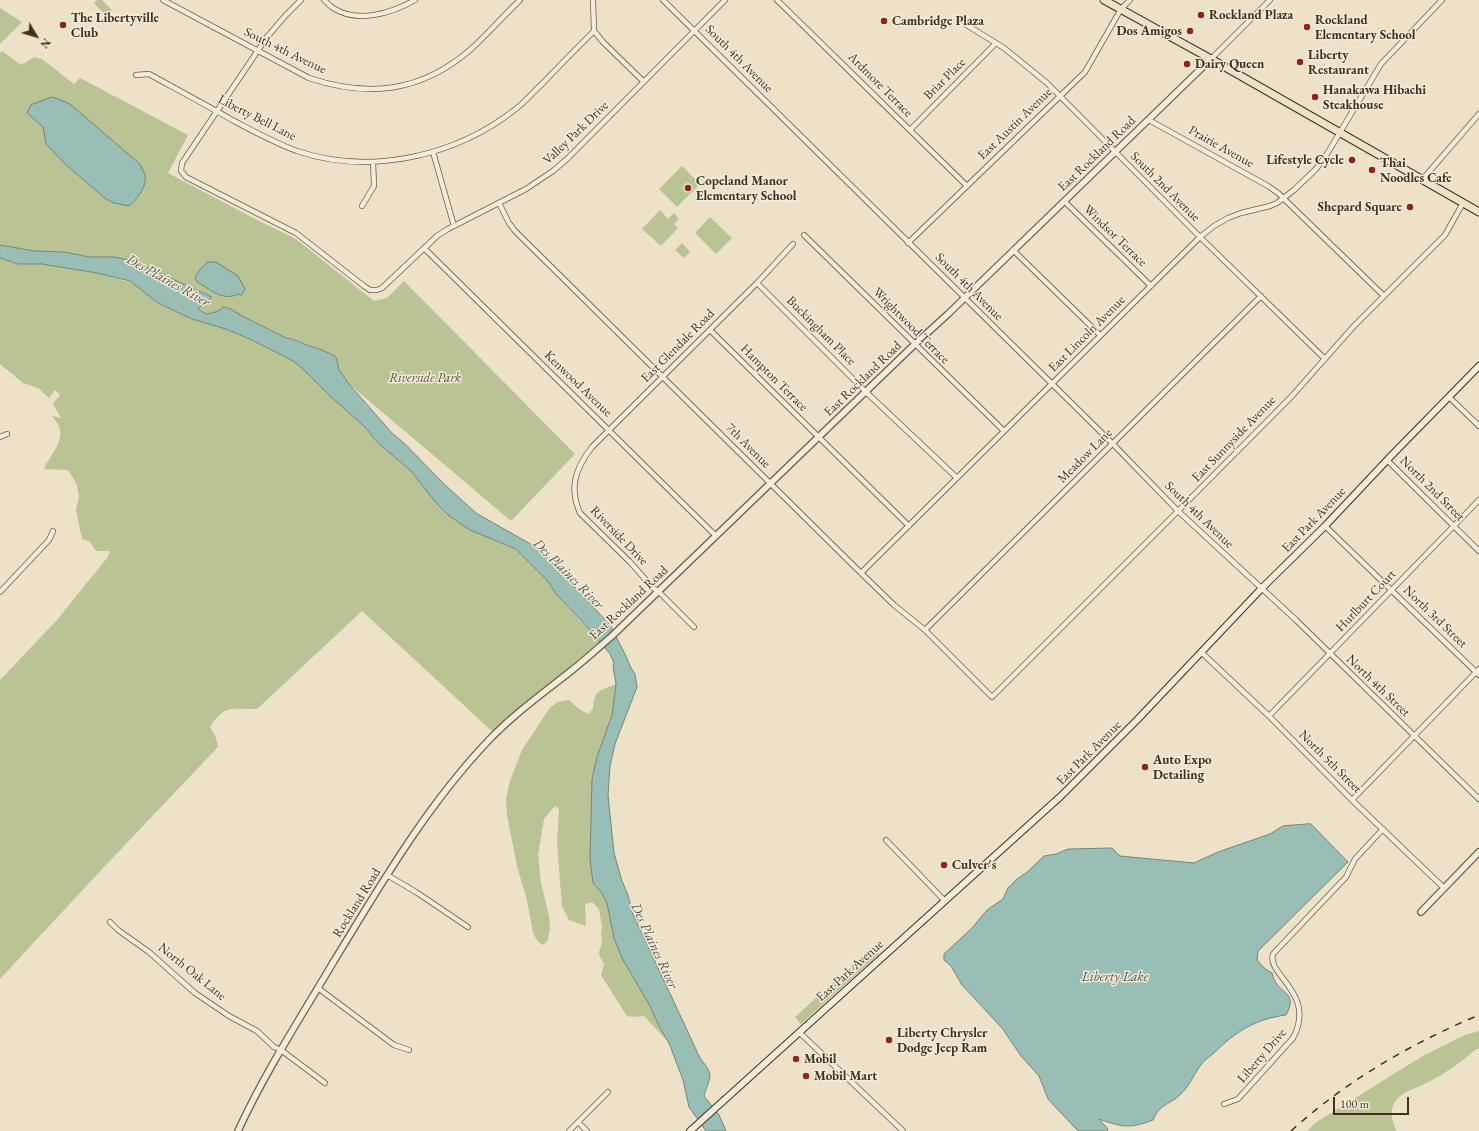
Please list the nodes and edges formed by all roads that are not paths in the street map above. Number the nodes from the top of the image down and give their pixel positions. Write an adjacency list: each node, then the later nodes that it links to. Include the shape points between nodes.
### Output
1 (163, 0): 19 (street, South 4th Avenue)
2 (301, 0): 19 (street, via 286,14)
3 (324, 0): 4 (street, via 345,13 359,15 390,12)
4 (415, 0)
5 (520, 0): 19 (street, South 4th Avenue, via 451,64 431,76 402,85 376,90 328,84 309,78)
6 (593, 0): 16 (street)
7 (663, 0): 17 (street, South 4th Avenue)
8 (725, 0): 17 (street, Valley Park Drive)
9 (778, 0): 27 (street, Ardmore Terrace)
10 (1104, 0): 14 (main road)
11 (1130, 0): 14 (street, East Austin Avenue)
12 (1270, 0): 20 (street)
13 (1442, 0): 28 (street, East Lincoln Avenue, via 1381,64)
14 (1121, 9): 20 (main road); 23 (street, East Austin Avenue, via 1086,72)
15 (965, 24): 18 (street, South 2nd Avenue)
16 (594, 31): 22 (street); 29 (street, Liberty Bell Lane, via 518,107 501,120 480,133)
17 (694, 31): 22 (street, Valley Park Drive); 43 (street, South 4th Avenue)
18 (995, 44): 23 (street, South 2nd Avenue, via 1028,67); 27 (street, Briar Place)
19 (258, 51): 24 (street)
20 (1211, 59): 26 (street, East Rockland Road); 28 (main road)
21 (136, 75): 24 (street, Liberty Bell Lane, via 149,74)
22 (644, 82): 36 (street, Valley Park Drive, via 553,171)
23 (1059, 97): 30 (street, South 2nd Avenue); 33 (street, East Austin Avenue)
24 (217, 111): 31 (street, Liberty Bell Lane, via 275,142 298,151 328,159); 45 (street, Valley Park Drive, via 182,163 181,168 186,177 296,233 370,290 385,286)
25 (1479, 114): 32 (street)
26 (1148, 120): 30 (street, East Rockland Road); 34 (street, Prairie Avenue, via 1268,186)
27 (910, 130): 33 (street, Ardmore Terrace)
28 (1340, 133): 32 (main road); 34 (street, East Lincoln Avenue, via 1316,169)
29 (433, 152): 31 (street, Liberty Bell Lane); 40 (street)
30 (1115, 152): 35 (street, East Rockland Road); 42 (street, South 2nd Avenue)
31 (373, 162): 38 (street, via 374,186)
32 (1422, 180): 37 (main road)
33 (967, 186): 43 (street, East Austin Avenue)
34 (1283, 198): 42 (street, East Lincoln Avenue, via 1270,206 1228,218); 50 (street, Prairie Avenue)
35 (1064, 201): 46 (street, East Rockland Road); 48 (street, Windsor Terrace)
36 (499, 203): 40 (street, Valley Park Drive); 57 (street, 7th Avenue, via 515,231)
37 (1464, 203): 39 (main road); 50 (street, East Sunnyside Avenue, via 1445,235)
38 (362, 206)
39 (1479, 212)
40 (454, 226): 45 (street, Valley Park Drive)
41 (804, 235): 54 (street, Wrightwood Terrace)
42 (1200, 237): 48 (street, East Lincoln Avenue); 49 (street, South 2nd Avenue)
43 (908, 243): 51 (street, South 4th Avenue)
44 (793, 244): 47 (street, East Glendale Road)
45 (424, 248): 62 (street, Kenwood Avenue)
46 (1013, 250): 51 (street, East Rockland Road); 53 (street)
47 (757, 283): 52 (street, East Glendale Road); 59 (street, Buckingham Place)
48 (1150, 286): 53 (street, East Lincoln Avenue)
49 (1261, 296): 55 (street, South 2nd Avenue); 67 (street, Meadow Lane)
50 (1384, 296): 55 (street, East Sunnyside Avenue)
51 (965, 298): 54 (street, East Rockland Road); 58 (street, South 4th Avenue)
52 (710, 330): 57 (street, East Glendale Road); 66 (street, Hampton Terrace)
53 (1100, 336): 58 (street, East Lincoln Avenue)
54 (914, 345): 59 (street, East Rockland Road); 63 (street, Wrightwood Terrace)
55 (1325, 359): 73 (street, East Sunnyside Avenue)
56 (1479, 366): 60 (main road, East Park Avenue)
57 (662, 377): 62 (street, East Glendale Road); 71 (street, 7th Avenue)
58 (1051, 384): 63 (street, East Lincoln Avenue); 67 (street, South 4th Avenue)
59 (866, 392): 66 (street, East Rockland Road); 70 (street, Buckingham Place)
60 (1449, 397): 61 (street); 68 (main road, East Park Avenue)
61 (1479, 426)
62 (609, 430): 69 (street, East Glendale Road); 78 (street, Kenwood Avenue)
63 (1004, 432): 70 (street, East Lincoln Avenue)
64 (7, 434): 65 (street)
65 (0, 437)
66 (819, 438): 71 (street, East Rockland Road); 74 (street, Hampton Terrace)
67 (1113, 444): 73 (street, South 4th Avenue); 86 (street, Meadow Lane)
68 (1387, 460): 75 (main road, East Park Avenue); 76 (street, North 2nd Street)
69 (581, 464): 82 (street, Riverside Drive, via 575,478 574,492 580,513)
70 (957, 478): 74 (street, East Lincoln Avenue)
71 (770, 484): 78 (street, East Rockland Road); 80 (street, 7th Avenue)
72 (1479, 500): 76 (street, Hurlburt Court)
73 (1178, 511): 81 (street, South 4th Avenue); 90 (street, East Sunnyside Avenue)
74 (909, 526): 80 (street, East Lincoln Avenue)
75 (1324, 526): 81 (main road, East Park Avenue); 83 (street, North 3rd Street)
76 (1454, 526): 79 (street, North 2nd Street); 83 (street, Hurlburt Court)
77 (53, 531): 84 (street, via 49,540)
78 (716, 536): 82 (street, East Rockland Road)
79 (1479, 551)
80 (861, 573): 86 (street, 7th Avenue)
81 (1261, 589): 87 (main road, East Park Avenue); 88 (street, North 4th Street)
82 (658, 591): 85 (street, Riverside Drive); 91 (street, East Rockland Road, via 592,654)
83 (1392, 591): 88 (street, Hurlburt Court); 89 (street, North 3rd Street)
84 (0, 592)
85 (694, 627)
86 (925, 630): 90 (street, 7th Avenue)
87 (1201, 652): 92 (street, North 5th Street); 101 (main road, East Park Avenue, via 1061,796)
88 (1330, 654): 92 (street, Hurlburt Court); 93 (street, North 4th Street)
89 (1478, 672): 93 (street)
90 (992, 697)
91 (524, 708): 99 (street, Rockland Road, via 490,739 463,769 417,829)
92 (1269, 716): 95 (street, North 5th Street)
93 (1414, 736): 94 (street, North 4th Street); 95 (street)
94 (1479, 799)
95 (1352, 800): 96 (street, North 5th Street)
96 (1383, 829): 100 (street, North 5th Street); 111 (street, Liberty Drive, via 1355,859 1344,880 1275,951 1273,964 1292,990 1299,1006 1299,1023 1293,1038 1238,1099)
97 (886, 840): 101 (street)
98 (1479, 852): 100 (street)
99 (387, 875): 104 (street); 105 (street, Rockland Road)
100 (1444, 888): 102 (street)
101 (944, 901): 106 (main road, East Park Avenue)
102 (1421, 912)
103 (110, 922): 107 (street, North Oak Lane, via 195,993 257,1031)
104 (468, 927)
105 (318, 988): 107 (street, Rockland Road); 108 (street, via 394,1045)
106 (800, 1032): 113 (main road, East Park Avenue); 117 (street)
107 (281, 1050): 109 (street, North Oak Lane); 114 (street, Rockland Road)
108 (410, 1050)
109 (325, 1083)
110 (608, 1092): 112 (street)
111 (1224, 1104)
112 (578, 1122): 115 (street); 116 (street)
113 (692, 1130)
114 (238, 1131)
115 (569, 1131)
116 (587, 1131)
117 (903, 1131)

